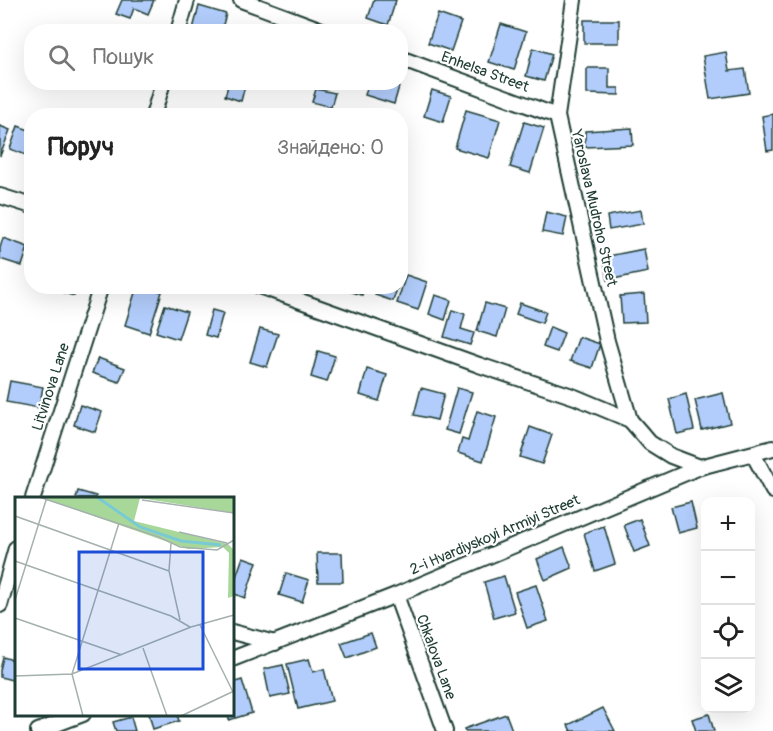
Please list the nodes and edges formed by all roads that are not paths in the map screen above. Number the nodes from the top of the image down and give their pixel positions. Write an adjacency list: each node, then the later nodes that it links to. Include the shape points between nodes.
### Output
1 (187, 0): 4 (street)
2 (241, 0): 5 (street)
3 (574, 0): 9 (street, Yaroslava Mudroho Street)
4 (180, 24)
5 (306, 24)
6 (408, 61): 9 (street, Enhelsa Street)
7 (161, 90): 8 (street)
8 (155, 108)
9 (557, 116): 14 (street, Yaroslava Mudroho Street, via 607,341)
10 (0, 196): 11 (street)
11 (24, 204)
12 (98, 294): 19 (street, Litvinova Lane)
13 (281, 294): 14 (street, Yaroslava Mudroho Street)
14 (630, 420): 17 (street, Yaroslava Mudroho Street, via 650,443)
15 (773, 448): 16 (street, 2-i Hvardiyskoyi Armiyi Street)
16 (753, 454): 17 (street, 2-i Hvardiyskoyi Armiyi Street); 18 (street)
17 (700, 467): 21 (street, 2-i Hvardiyskoyi Armiyi Street)
18 (773, 491)
19 (33, 497)
20 (11, 556): 22 (street)
21 (396, 595): 24 (street, 2-i Hvardiyskoyi Armiyi Street); 28 (street, Chkalova Lane)
22 (0, 605)
23 (234, 633): 24 (street)
24 (275, 643): 25 (street, 2-i Hvardiyskoyi Armiyi Street)
25 (234, 658)
26 (78, 716): 27 (street)
27 (38, 731)
28 (445, 731)

